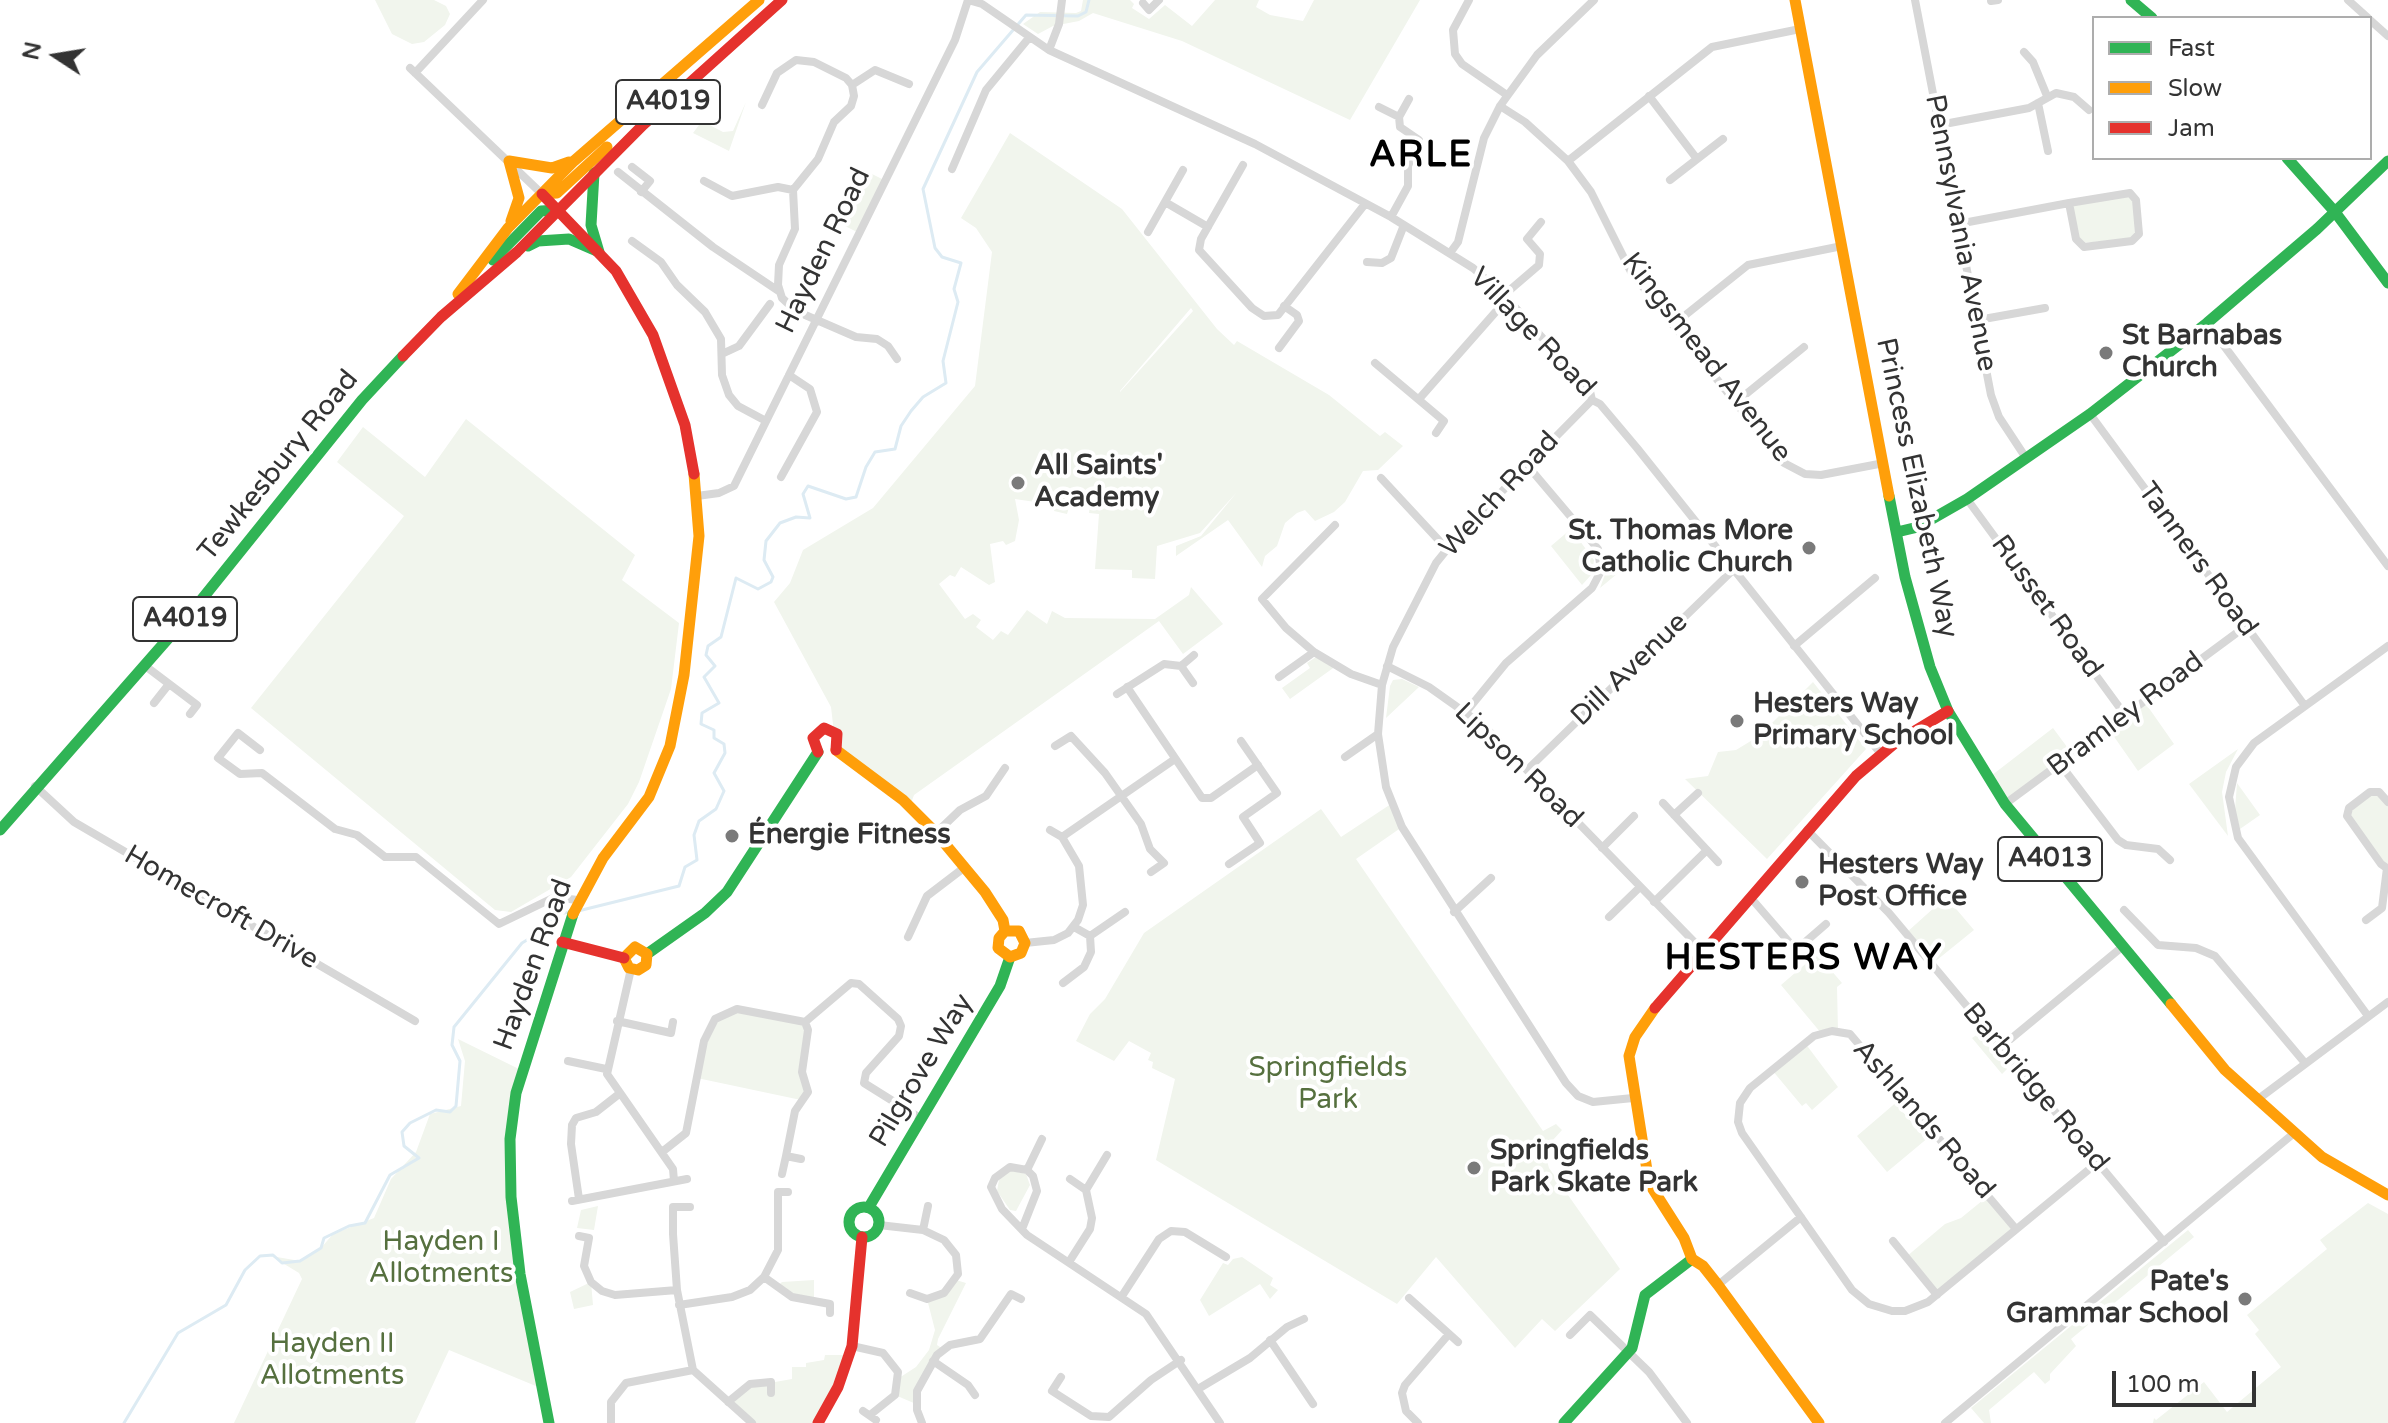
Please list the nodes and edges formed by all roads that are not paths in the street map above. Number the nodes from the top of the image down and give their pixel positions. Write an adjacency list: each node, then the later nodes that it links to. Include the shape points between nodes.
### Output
1 (483, 0): 42 (street, via 413,70)
2 (759, 0): 43 (main road, Tewkesbury Road / A4019)
3 (782, 0): 24 (main road, Tewkesbury Road / A4019)
4 (968, 0): 18 (street, Village Road, via 982,4); 83 (street, Hayden Road, via 955,40)
5 (1159, 0): 14 (street, via 1149,10)
6 (1469, 0): 25 (street, via 1453,30 1455,54)
7 (1594, 0): 25 (street, via 1553,37)
8 (1795, 0): 17 (main road, Princess Elizabeth Way / A4013)
9 (1915, 0): 37 (street, Pennsylvania Avenue)
10 (1998, 0): 12 (street)
11 (2131, 0): 15 (main road)
12 (1991, 1)
13 (1062, 2): 20 (street)
14 (1143, 3)
15 (2150, 16)
16 (2372, 22): 19 (street)
17 (1800, 29): 26 (street, via 1718,44); 70 (main road, Princess Elizabeth Way / A4013)
18 (1025, 36): 20 (street, Village Road); 48 (street, via 981,98)
19 (2388, 36)
20 (1049, 50): 59 (street, Village Road, via 1227,129)
21 (2024, 52): 27 (street)
22 (909, 84): 23 (street, via 875,70)
23 (852, 85): 30 (street, via 814,62 796,60 777,73); 54 (street, via 851,106 834,122 818,159)
24 (680, 91): 34 (street); 36 (main road, Tewkesbury Road / A4019)
25 (1507, 95): 31 (street)
26 (1649, 96): 40 (street); 44 (street)
27 (2047, 96): 29 (street); 33 (street, via 2070,95)
28 (1409, 99): 35 (street)
29 (2038, 103): 37 (street); 39 (street)
30 (762, 105)
31 (1500, 106): 44 (street, Kingsmead Avenue); 73 (street, via 1484,138 1458,242)
32 (1379, 107): 35 (street)
33 (2089, 110)
34 (702, 115)
35 (1399, 117): 62 (street, via 1400,127 1419,141 1408,166 1408,186)
36 (643, 125): 51 (main road, Tewkesbury Road / A4019); 56 (main road, via 622,134 557,193)
37 (1939, 125): 64 (street, Pennsylvania Avenue)
38 (1723, 139): 40 (street)
39 (2048, 151)
40 (1697, 159): 52 (street)
41 (2289, 160): 61 (main road)
42 (509, 161): 43 (main road, via 552,168); 56 (street); 67 (main road, via 519,198)
43 (574, 161): 56 (main road, Tewkesbury Road / A4019)
44 (1568, 161): 86 (street, Kingsmead Avenue, via 1591,192 1631,272)
45 (2388, 161): 61 (main road)
46 (1243, 165): 66 (street)
47 (632, 167): 55 (street, via 650,181)
48 (952, 169)
49 (1183, 170): 57 (street)
50 (618, 172): 55 (street)
51 (594, 173): 60 (main road, Tewkesbury Road / A4019); 72 (main road, via 591,225)
52 (1670, 180)
53 (704, 181): 54 (street, via 732,196 778,187)
54 (793, 190): 77 (street, via 796,222 778,271)
55 (641, 192): 77 (street)
56 (542, 194): 60 (main road, Hayden Road); 67 (main road, Tewkesbury Road / A4019)
57 (1165, 202): 66 (street); 68 (street)
58 (2069, 203): 58 (street, via 2076,239 2084,247 2132,241 2139,234 2136,200 2130,193); 64 (street)
59 (1365, 204): 62 (street, Village Road); 80 (street)
60 (559, 210): 71 (main road, Tewkesbury Road / A4019); 72 (main road, Hayden Road); 75 (main road, via 541,211 484,270)
61 (2335, 212): 76 (main road); 85 (main road)
62 (1391, 217): 65 (street, Village Road)
63 (1541, 222): 78 (street, via 1527,239 1540,254 1539,265)
64 (1958, 224): 84 (street, Pennsylvania Avenue)
65 (1404, 225): 73 (street, Village Road); 74 (street, via 1391,258)
66 (1208, 227): 80 (street, via 1199,243 1200,254 1260,314 1274,317)
67 (508, 228): 75 (main road, Tewkesbury Road / A4019)
68 (1148, 232)
69 (632, 241): 89 (street, via 661,262 705,312)
70 (1842, 246): 86 (street, via 1748,265); 100 (main road, Princess Elizabeth Way / A4013)
71 (517, 252): 72 (main road, via 556,238); 82 (main road, Tewkesbury Road / A4019)
72 (599, 252): 104 (main road, Hayden Road, via 629,292 665,361 685,425)
73 (1450, 253): 78 (street, Village Road)
74 (1367, 262)
75 (473, 274): 82 (main road, Tewkesbury Road / A4019)
76 (2388, 283)
77 (780, 292): 83 (street, via 796,311)
78 (1506, 297): 93 (street); 94 (street, Village Road, via 1590,391)
79 (770, 304): 89 (street, via 739,346)
80 (1284, 306): 88 (street, via 1299,321)
81 (2045, 308): 84 (street)
82 (441, 317): 117 (main road, Tewkesbury Road / A4019, via 362,400)
83 (816, 320): 90 (street, via 856,337 877,339); 92 (street, Hayden Road)
84 (1978, 320): 99 (street, Pennsylvania Avenue, via 1993,403)
85 (2207, 323): 96 (main road); 109 (street)
86 (1673, 325): 95 (street, Kingsmead Avenue)
87 (1804, 347): 95 (street)
88 (1279, 348)
89 (724, 353): 97 (street, via 722,375 729,395)
90 (897, 359)
91 (1375, 363): 93 (street)
92 (789, 375): 97 (street, Hayden Road); 102 (street, via 810,389 817,412)
93 (1419, 399): 98 (street, via 1444,421)
94 (1592, 400): 101 (street, Welch Road); 110 (street, Village Road)
95 (1735, 403): 100 (street, Kingsmead Avenue, via 1778,457 1798,471 1821,475)
96 (2090, 414): 99 (main road); 112 (street, Tanners Road)
97 (766, 421): 104 (street, Hayden Road, via 734,486)
98 (1436, 433)
99 (2026, 458): 105 (main road)
100 (1884, 463): 107 (main road, Princess Elizabeth Way / A4013)
101 (1527, 465): 108 (street, Welch Road); 129 (street, via 1598,549 1601,571 1592,588 1506,663)
102 (781, 477)
103 (1381, 478): 108 (street)
104 (697, 496): 170 (main road, Hayden Road, via 697,569 670,746 649,797)
105 (1967, 499): 107 (main road, via 1918,527); 131 (street, Russet Road)
106 (1335, 525): 115 (street, via 1262,599)
107 (1897, 532): 128 (main road, Princess Elizabeth Way / A4013, via 1918,630)
108 (1446, 548): 119 (street, Welch Road, via 1409,611)
109 (2388, 566)
110 (1733, 570): 113 (street, Village Road); 144 (street, Dill Avenue)
111 (1875, 578): 113 (street)
112 (2246, 626): 127 (street, Tanners Road); 131 (street, Bramley Road)
113 (1794, 646): 138 (street, Village Road)
114 (2388, 646): 127 (street)
115 (1314, 652): 120 (street); 123 (street)
116 (1194, 655): 118 (street)
117 (144, 665): 122 (street); 145 (main road, Tewkesbury Road / A4019)
118 (1181, 666): 121 (street); 124 (street, via 1160,665)
119 (1387, 666): 123 (street, Welch Road); 129 (street, Lipson Road)
120 (1279, 677)
121 (1193, 683)
122 (169, 684): 126 (street); 130 (street, via 197,705)
123 (1382, 685): 132 (street, Welch Road)
124 (1127, 687): 125 (street); 140 (street)
125 (1117, 694)
126 (154, 703)
127 (2305, 706): 191 (street, via 2254,743 2241,759 2230,786 2231,818 2238,838)
128 (1948, 711): 138 (main road); 150 (main road, Princess Elizabeth Way / A4013)
129 (1466, 712): 144 (street, Lipson Road)
130 (190, 714)
131 (2125, 715): 141 (street, Bramley Road)
132 (1378, 734): 139 (street); 173 (street, Welch Road, via 1395,812)
133 (1241, 741): 142 (street)
134 (1055, 746): 147 (street, via 1071,731)
135 (260, 750): 170 (street, via 238,733 218,758 240,774 262,773 335,829 357,835 385,857 416,857 499,924 555,897)
136 (836, 750): 137 (main road); 137 (main road, via 837,734 824,728 813,738); 156 (main road, via 903,800)
137 (818, 752): 185 (main road, via 727,892)
138 (1881, 754): 155 (main road)
139 (1345, 757)
140 (1175, 759): 142 (street, via 1207,799); 147 (street)
141 (2060, 764): 150 (street, Bramley Road); 160 (street, via 2118,840 2158,849)
142 (1258, 765): 162 (street, via 1277,793 1243,817 1260,843)
143 (1005, 768): 156 (street, via 986,796 960,810)
144 (1527, 770): 158 (street, Lipson Road)
145 (35, 786): 153 (main road, Tewkesbury Road / A4019); 192 (street, Homecroft Drive, via 74,822)
146 (1698, 793): 151 (street)
147 (1121, 797): 157 (street); 165 (street, via 1141,824 1150,849 1164,863)
148 (2388, 802): 164 (street, via 2379,792 2370,792 2349,808 2347,816)
149 (1663, 803): 151 (street)
150 (2005, 804): 183 (main road, Princess Elizabeth Way / A4013)
151 (1674, 815): 159 (street)
152 (1634, 816): 158 (street, Lipson Road)
153 (0, 830)
154 (1050, 830): 157 (street)
155 (1807, 830): 168 (main road); 196 (street, Barbridge Road, via 1889,913)
156 (936, 833): 163 (main road)
157 (1062, 837): 177 (street, via 1083,881 1083,905)
158 (1602, 848): 167 (street, Lipson Road)
159 (1707, 850): 161 (street); 169 (street)
160 (2170, 860)
161 (1718, 862)
162 (1229, 864)
163 (965, 867): 178 (main road, via 1003,920); 180 (street, via 927,896)
164 (2387, 868): 175 (street, via 2382,908)
165 (1151, 872)
166 (1491, 878): 173 (street)
167 (1640, 887): 169 (street, Lipson Road); 174 (street)
168 (1751, 898): 176 (street, via 1796,950); 184 (main road)
169 (1654, 902): 184 (street, Lipson Road)
170 (576, 903): 181 (main road, Hayden Road)
171 (2124, 910): 198 (street, via 2158,945 2196,948 2220,961)
172 (1125, 912): 179 (street)
173 (1454, 912): 201 (street, Welch Road, via 1569,1088 1593,1102)
174 (1609, 917)
175 (2366, 920)
176 (1826, 924)
177 (1074, 927): 179 (street); 182 (street, via 1054,940)
178 (1005, 931): 182 (main road, via 1019,931); 186 (main road, via 998,948)
179 (1090, 936): 189 (street, via 1087,964)
180 (908, 937)
181 (562, 942): 187 (main road); 262 (main road, Hayden Road, via 521,1070 509,1162 519,1264)
182 (1025, 943): 186 (main road, via 1021,953)
183 (2122, 947): 196 (street); 202 (main road, Princess Elizabeth Way / A4013)
184 (1704, 952): 201 (main road, via 1635,1037 1629,1066)
185 (647, 954): 187 (main road, via 635,947); 188 (main road, via 642,968)
186 (1010, 957): 203 (main road, Pilgrove Way, via 1000,986)
187 (624, 958): 188 (main road)
188 (631, 969): 193 (street)
189 (1063, 983)
190 (2388, 1002): 191 (street)
191 (2368, 1016): 198 (street)
192 (415, 1021)
193 (617, 1021): 194 (street, via 671,1033); 199 (street)
194 (673, 1022)
195 (805, 1022): 203 (street, via 848,984 859,984 901,1026 864,1083); 206 (street, via 743,1010 715,1019 704,1041 686,1133); 208 (street, via 802,1072 808,1092 795,1111)
196 (2001, 1047): 210 (street, Barbridge Road)
197 (568, 1061): 199 (street)
198 (2305, 1063): 202 (street)
199 (606, 1069): 200 (street)
200 (619, 1094): 206 (street); 215 (street, via 572,1125 575,1200)
201 (1633, 1098): 232 (main road, via 1649,1183)
202 (2256, 1101): 204 (main road, Princess Elizabeth Way / A4013)
203 (920, 1118): 221 (main road, Pilgrove Way)
204 (2293, 1134): 218 (main road, Princess Elizabeth Way / A4013, via 2335,1166); 230 (street)
205 (1042, 1139): 211 (street)
206 (662, 1152): 215 (street)
207 (1107, 1155): 216 (street)
208 (786, 1156): 209 (street); 212 (street)
209 (801, 1159)
210 (2098, 1162): 225 (street, Ashlands Road); 230 (street, Barbridge Road)
211 (1027, 1170): 224 (street, via 1037,1191); 224 (street, via 1002,1170 991,1187 1002,1209)
212 (782, 1174)
213 (687, 1179): 215 (street)
214 (1070, 1179): 216 (street)
215 (674, 1181)
216 (1086, 1190): 233 (street, via 1092,1224)
217 (788, 1192): 234 (street, via 778,1192 778,1250)
218 (2388, 1195)
219 (928, 1206): 226 (street)
220 (690, 1207): 236 (street, via 673,1207)
221 (869, 1207): 223 (main road); 228 (main road, via 855,1209 848,1219 850,1229)
222 (1801, 1217): 225 (street, Ashlands Road, via 1742,1133 1738,1112 1744,1095 1788,1056 1814,1036 1838,1031 1857,1039); 235 (street); 238 (street, Ashlands Road, via 1852,1290 1869,1304 1905,1311)
223 (879, 1225): 226 (street); 228 (main road)
224 (1022, 1229): 233 (street)
225 (2016, 1229): 238 (street, Ashlands Road)
226 (923, 1230): 237 (street, via 953,1249 958,1274 939,1296 921,1299)
227 (579, 1236): 236 (street, via 589,1238 584,1266 602,1291 615,1295)
228 (862, 1237): 249 (main road)
229 (1893, 1241): 238 (street)
230 (2164, 1242): 272 (street)
231 (1226, 1257): 239 (street, via 1185,1232 1171,1231 1159,1239)
232 (1692, 1259): 235 (main road); 250 (main road, via 1645,1295 1636,1339)
233 (1069, 1262): 239 (street)
234 (764, 1277): 242 (street, via 732,1297); 243 (street, via 792,1297 830,1304)
235 (1718, 1285): 271 (main road)
236 (677, 1290): 242 (street)
237 (910, 1293)
238 (1937, 1295)
239 (1122, 1296): 251 (street, via 1146,1314)
240 (1409, 1298): 245 (street)
241 (1021, 1299): 252 (street, via 1011,1294 985,1336 946,1347)
242 (679, 1305): 253 (street)
243 (830, 1313)
244 (1304, 1319): 247 (street)
245 (1449, 1334): 248 (street); 268 (street, via 1402,1393 1406,1411)
246 (1570, 1335): 250 (street, via 1590,1315)
247 (1270, 1340): 255 (street); 259 (street)
248 (1458, 1342)
249 (852, 1346): 260 (street, via 883,1353 898,1372 895,1395); 265 (main road)
250 (1627, 1354): 269 (main road); 270 (street, via 1649,1372)
251 (1181, 1360): 254 (street, via 1117,1413 1103,1418 1085,1413 1052,1391); 255 (street)
252 (933, 1361): 257 (street); 266 (street, via 917,1391)
253 (693, 1370): 258 (street); 263 (street, via 626,1383 611,1402)
254 (1061, 1377)
255 (1198, 1389): 267 (street)
256 (771, 1393): 258 (street, via 771,1382 750,1384)
257 (975, 1395)
258 (728, 1402): 261 (street)
259 (1313, 1404)
260 (870, 1415)
261 (740, 1419): 264 (street)
262 (549, 1423)
263 (611, 1423)
264 (752, 1423)
265 (818, 1423)
266 (922, 1423)
267 (1220, 1423)
268 (1418, 1423)
269 (1564, 1423)
270 (1687, 1423)
271 (1819, 1423)
272 (1945, 1423)

